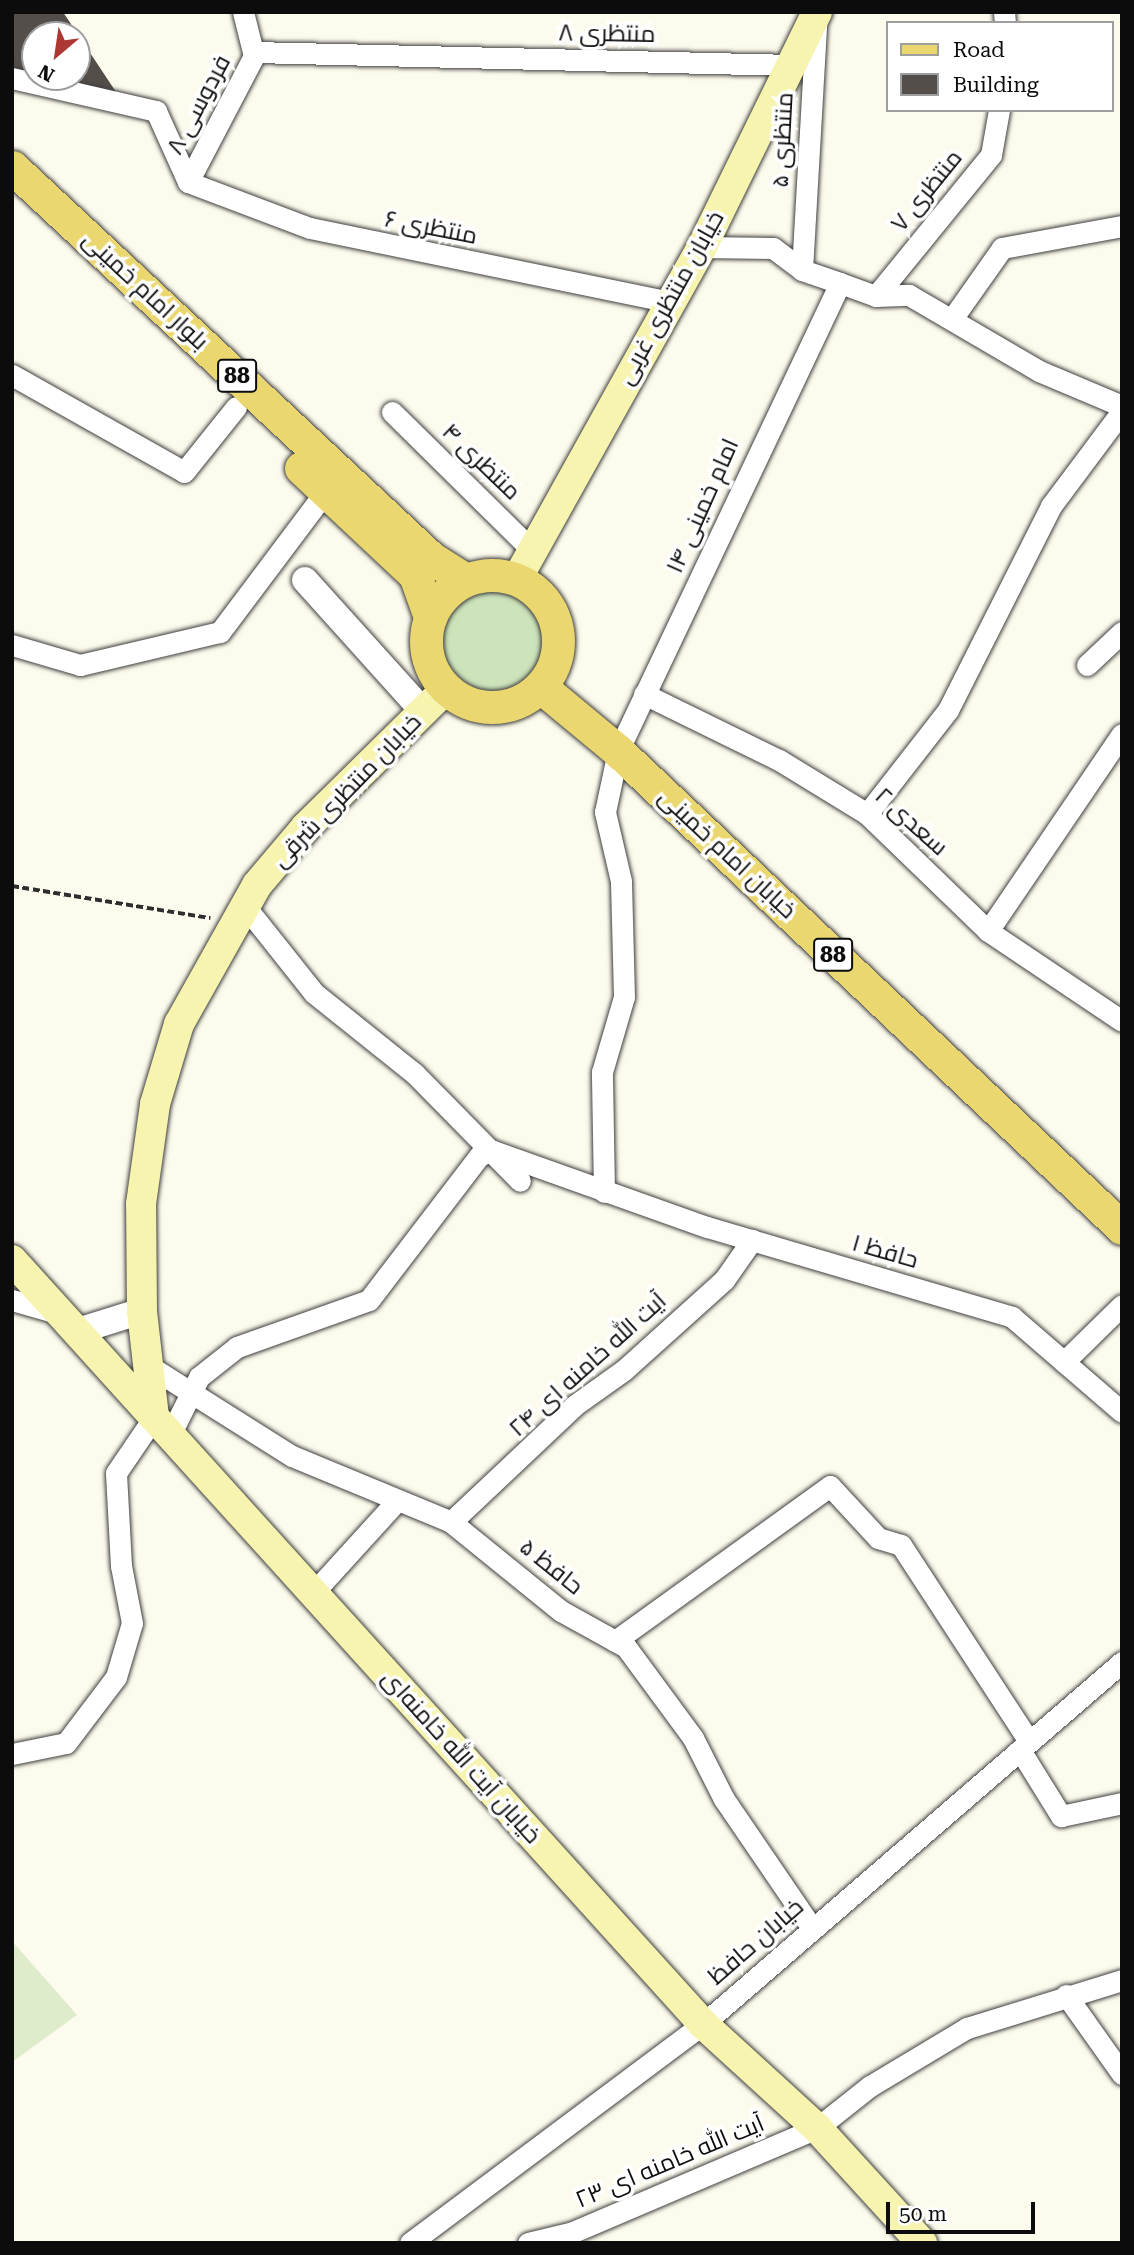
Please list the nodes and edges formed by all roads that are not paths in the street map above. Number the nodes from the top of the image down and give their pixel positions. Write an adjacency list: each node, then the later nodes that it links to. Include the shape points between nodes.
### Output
1 (243, 12): 3 (street, فردوسی ۸)
2 (817, 12): 4 (main road, خیابان منتظری غربی); 12 (street, منتظری ۵)
3 (253, 52): 4 (street, منتظری ۸); 8 (street, فردوسی ۸)
4 (791, 65): 11 (main road, خیابان منتظری غربی)
5 (12, 78): 8 (street, via 156,111)
6 (999, 112): 14 (street, منتظری ۷, via 991,155)
7 (12, 167): 25 (main road, بلوار امام خمینی / 88, via 431,558)
8 (188, 182): 15 (street, منتظری ۶, via 310,228)
9 (12, 199): 18 (main road, بلوار امام خمینی / 88)
10 (1122, 226): 16 (street, via 1002,248)
11 (702, 247): 12 (street, via 773,248); 15 (main road, خیابان منتظری غربی)
12 (802, 270): 13 (street)
13 (840, 284): 14 (street); 31 (street, امام خمینی ۱۴)
14 (876, 296): 16 (street, via 909,295)
15 (671, 302): 22 (main road, خیابان منتظری غربی)
16 (952, 319): 19 (street, via 1039,371)
17 (12, 374): 18 (street, via 184,472)
18 (236, 407): 21 (main road, بلوار امام خمینی / 88)
19 (1122, 409): 35 (street, via 1051,506 948,710)
20 (392, 412): 22 (street, منتظری ۴)
21 (326, 491): 26 (main road, بلوار امام خمینی / 88, via 415,575); 28 (street, via 220,632 80,665)
22 (532, 550): 23 (main road, خیابان منتظری غربی)
23 (517, 579): 25 (main road); 30 (main road, via 536,590 558,627 559,649)
24 (305, 580): 32 (street)
25 (466, 580): 26 (main road)
26 (430, 617): 32 (main road, 88, via 427,655)
27 (1122, 632): 29 (street)
28 (12, 645)
29 (1087, 665)
30 (541, 687): 32 (main road, via 524,700 483,707); 34 (main road, خیابان امام خمینی / 88)
31 (644, 694): 34 (street, امام خمینی ۱۴); 35 (street, سعدی ۲, via 779,760)
32 (435, 701): 36 (main road, خیابان منتظری شرقی, via 306,827)
33 (1122, 734): 37 (street)
34 (618, 751): 41 (street, امام خمینی ۱۴, via 605,812 621,881 624,997 602,1072); 42 (main road, خیابان امام خمینی / 88)
35 (867, 814): 37 (street, سعدی ۲)
36 (238, 914): 39 (street, via 314,993 414,1073); 47 (main road, خیابان منتظری شرقی, via 179,1024 155,1104 141,1204)
37 (988, 931): 38 (street, سعدی ۲)
38 (1120, 1015)
39 (493, 1151): 40 (street); 41 (street, حافظ ۱); 52 (street, via 480,1155 369,1300 237,1348 199,1377)
40 (520, 1181)
41 (604, 1192): 43 (street, حافظ ۱)
42 (1122, 1228)
43 (752, 1240): 49 (street, حافظ ۱, via 1012,1317); 54 (street, آیت الله خامنه ای ۲۴, via 724,1280 624,1370 575,1405)
44 (12, 1260): 48 (main road, خیابان آیت الله خامنه‌ای)
45 (12, 1300): 48 (street)
46 (1122, 1305): 49 (street)
47 (142, 1311): 48 (street); 50 (main road, خیابان منتظری شرقی)
48 (70, 1322): 52 (main road, خیابان آیت الله خامنه‌ای)
49 (1064, 1362): 51 (street, حافظ ۱)
50 (149, 1366): 52 (main road, خیابان منتظری شرقی); 53 (street, حافظ ۵, via 292,1455)
51 (1122, 1412)
52 (162, 1426): 55 (main road, خیابان آیت الله خامنه‌ای); 59 (street, via 117,1473 121,1566 132,1623 116,1677 66,1743)
53 (395, 1503): 54 (street, حافظ ۵); 55 (street)
54 (451, 1522): 56 (street, حافظ ۵, via 561,1611)
55 (313, 1593): 64 (main road, خیابان آیت الله خامنه‌ای)
56 (615, 1641): 58 (street, via 830,1486 878,1538 901,1545); 61 (street, حافظ ۵, via 693,1738 724,1799)
57 (1122, 1662): 58 (street, خیابان حافظ)
58 (1025, 1745): 60 (street, via 1061,1816); 61 (street, خیابان حافظ)
59 (12, 1754)
60 (1122, 1803)
61 (811, 1928): 64 (street, خیابان حافظ)
62 (1122, 1980): 63 (street, آیت الله خامنه ای ۲۳)
63 (1066, 1995): 65 (street); 66 (street, آیت الله خامنه ای ۲۳, via 967,2028 870,2086)
64 (703, 2024): 66 (main road, خیابان آیت الله خامنه‌ای); 68 (street, خیابان حافظ)
65 (1122, 2074)
66 (817, 2127): 67 (street, آیت الله خامنه ای ۲۳); 69 (main road, خیابان آیت الله خامنه‌ای)
67 (538, 2242)
68 (410, 2243)
69 (922, 2243)

